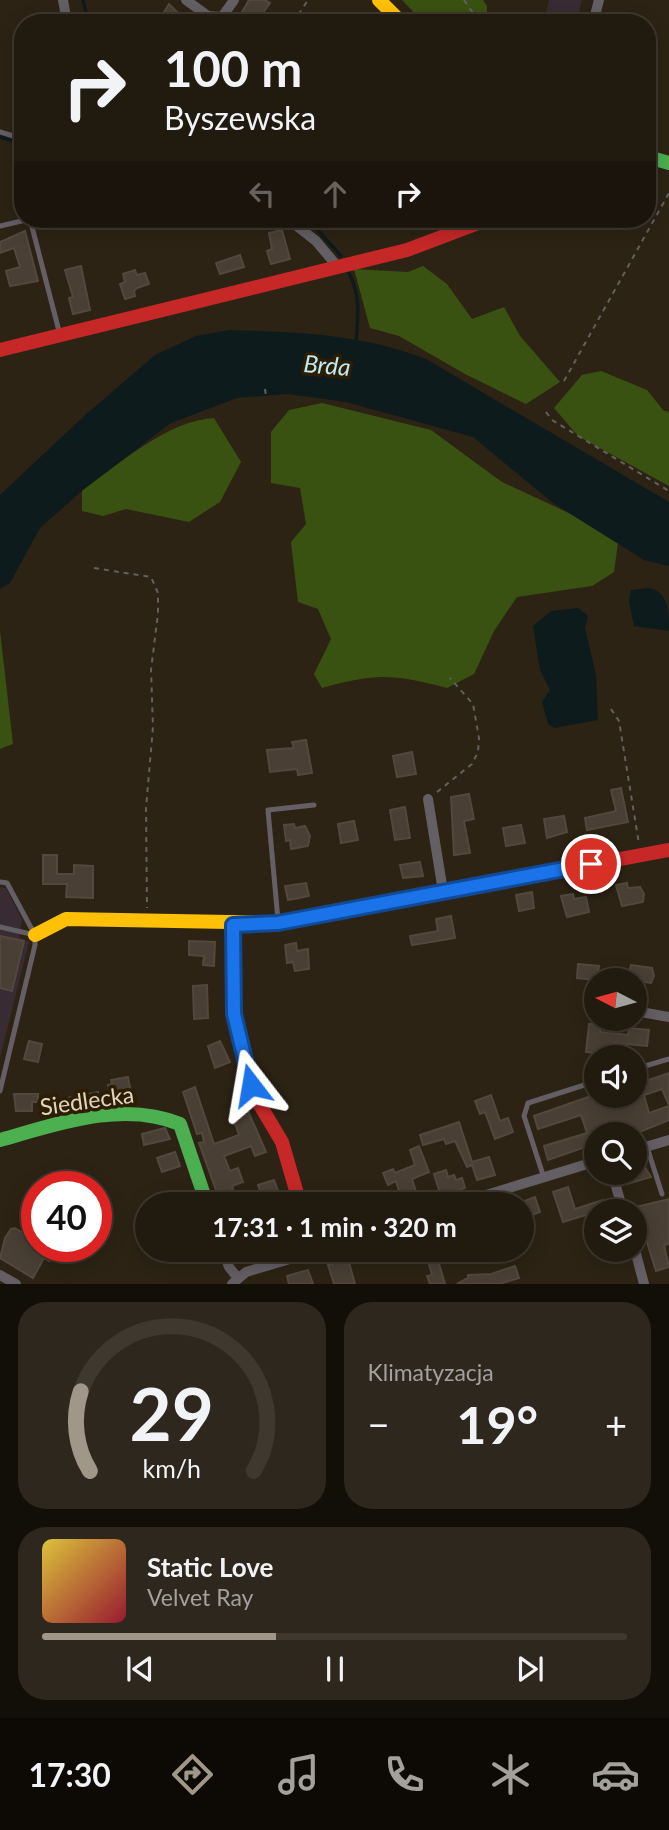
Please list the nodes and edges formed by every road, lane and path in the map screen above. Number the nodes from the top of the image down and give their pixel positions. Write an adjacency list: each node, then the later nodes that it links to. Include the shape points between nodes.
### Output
1 (186, 0): 3 (street)
2 (379, 0): 4 (street)
3 (205, 14)
4 (393, 14)
5 (669, 193): 6 (path)
6 (656, 216)
7 (32, 228): 12 (lane)
8 (299, 228): 11 (street)
9 (467, 228): 11 (street, via 428,244)
10 (649, 228): 14 (path)
11 (337, 266): 12 (street)
12 (60, 335): 13 (street)
13 (0, 350)
14 (564, 381)
15 (265, 388): 16 (path)
16 (266, 396)
17 (546, 412): 18 (path)
18 (669, 491)
19 (94, 568): 28 (path, via 151,577 158,593 146,808)
20 (450, 678): 22 (path, via 473,704 478,752)
21 (611, 709): 25 (path, via 619,721)
22 (428, 802): 27 (street)
23 (314, 805): 29 (lane, via 268,810)
24 (669, 850): 25 (street)
25 (640, 856): 27 (street)
26 (0, 882): 32 (lane, via 7,883)
27 (443, 891): 29 (street)
28 (148, 923): 30 (street); 32 (street, via 66,919)
29 (278, 923): 30 (street)
30 (233, 925): 46 (street, via 234,1014 245,1065 260,1105 282,1142)
31 (0, 928): 32 (lane)
32 (35, 935): 38 (lane)
33 (648, 1013): 34 (street)
34 (669, 1017)
35 (669, 1059): 36 (lane)
36 (647, 1065)
37 (584, 1085): 44 (lane, via 524,1108)
38 (0, 1091)
39 (0, 1140): 45 (street, Siedlecka, via 67,1122 124,1114 164,1117 180,1124)
40 (669, 1140): 41 (street)
41 (647, 1146)
42 (647, 1161): 48 (lane)
43 (584, 1165): 44 (street)
44 (544, 1178): 47 (street)
45 (203, 1192)
46 (297, 1192)
47 (497, 1192)
48 (662, 1194)
49 (227, 1262): 53 (street)
50 (285, 1262): 53 (street)
51 (639, 1262): 55 (street)
52 (0, 1275): 54 (street)
53 (234, 1281)
54 (16, 1284)
55 (645, 1284)

